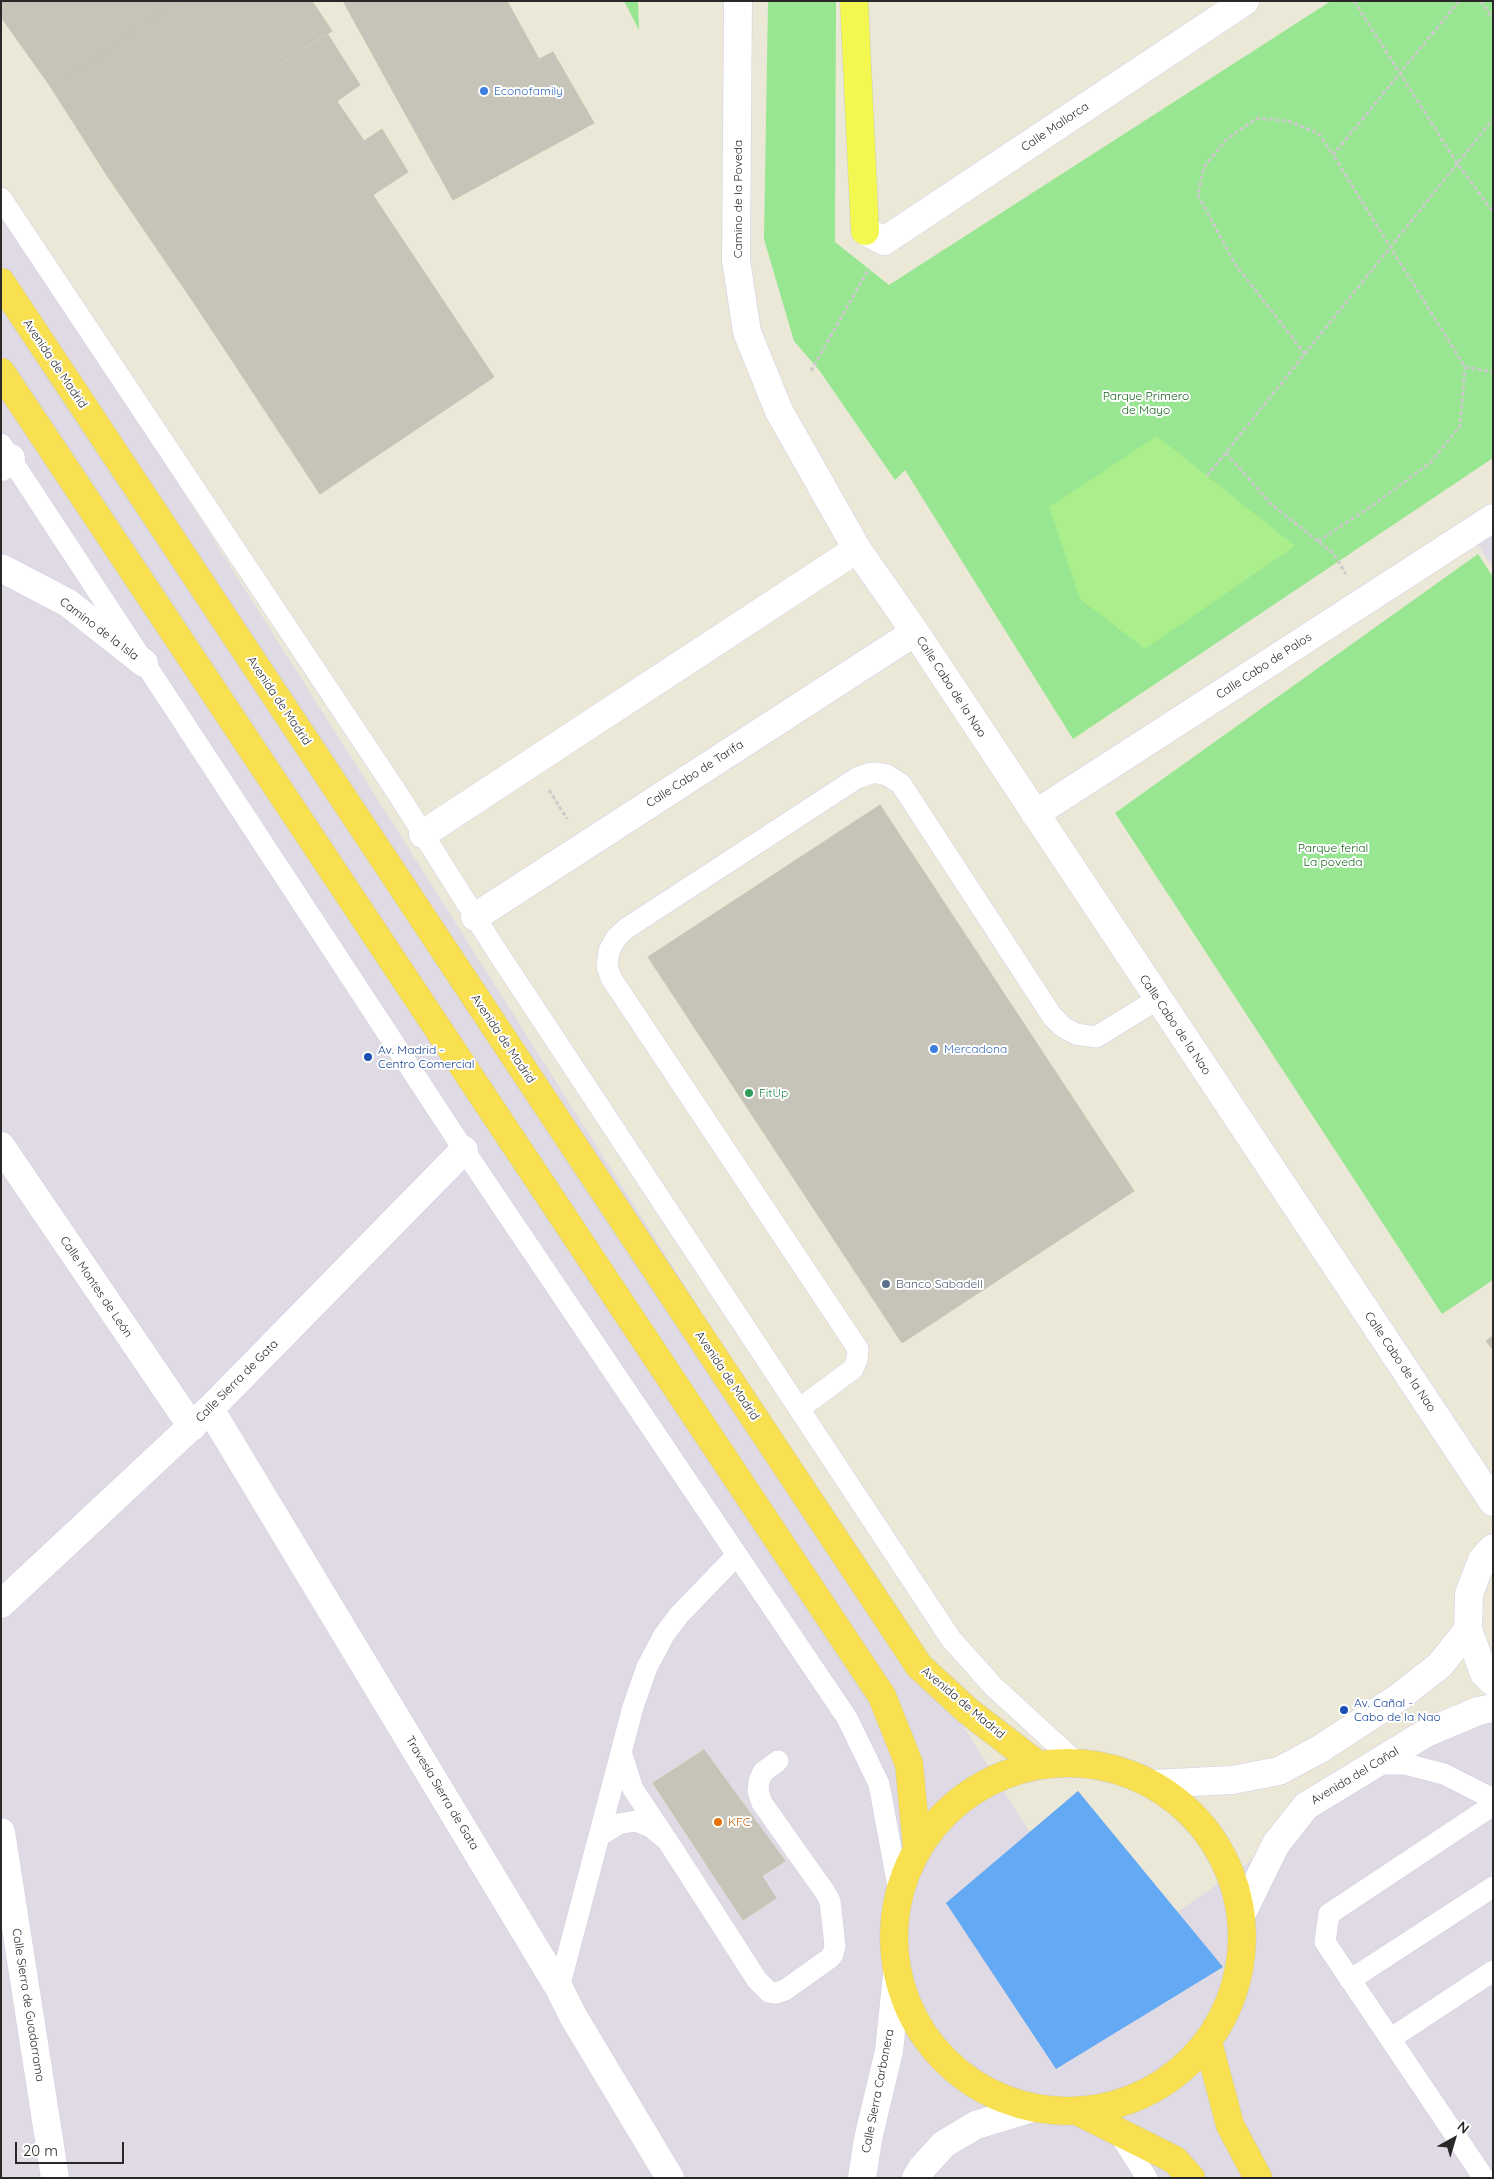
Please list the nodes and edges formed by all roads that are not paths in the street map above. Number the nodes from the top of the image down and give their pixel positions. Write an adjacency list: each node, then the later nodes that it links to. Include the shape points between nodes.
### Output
1 (738, 1): 10 (street, Camino de la Poveda, via 736,260 747,332 779,410)
2 (854, 1): 5 (main road)
3 (1244, 1): 5 (street, Calle Mallorca)
4 (1, 198): 15 (lane)
5 (874, 236)
6 (1, 282): 33 (highway, Avenida de Madrid, via 919,1666 968,1711)
7 (1, 372): 40 (highway, via 882,1696 908,1764)
8 (4, 456): 13 (lane)
9 (1493, 518): 14 (street, Calle Cabo de Palos)
10 (857, 549): 12 (street, Calle Cabo de la Nao); 15 (street)
11 (1, 568): 13 (street, Camino de la Isla, via 68,603)
12 (915, 632): 14 (street, Calle Cabo de la Nao); 16 (street, Calle Cabo de Tarifa)
13 (144, 663): 19 (lane)
14 (1035, 814): 17 (street, Calle Cabo de la Nao)
15 (423, 834): 16 (lane)
16 (475, 917): 20 (lane)
17 (1158, 998): 20 (lane, via 1096,1036 1076,1034 1063,1027 1052,1016 901,784 887,774 878,773 857,778 616,938 607,966 611,978 858,1349 853,1369); 22 (street, Calle Cabo de la Nao)
18 (1, 1146): 21 (street, Calle Montes de León)
19 (464, 1150): 21 (street, Calle Sierra de Gata); 24 (lane)
20 (798, 1409): 31 (lane, via 951,1639 994,1687)
21 (201, 1418): 25 (street, Calle Sierra de Gata); 47 (street, Travesía Sierra de Gata)
22 (1493, 1502)
23 (1493, 1548): 26 (street, via 1482,1560 1469,1594)
24 (737, 1555): 29 (lane, via 664,1635 647,1667); 42 (lane, via 847,1718 879,1784)
25 (1, 1604)
26 (1468, 1630): 27 (street, via 1484,1673); 34 (street, via 1440,1665 1398,1698 1320,1749 1279,1771 1232,1780)
27 (1493, 1682)
28 (1493, 1708): 32 (street, Avenida del Cañal, via 1426,1733)
29 (621, 1752): 38 (lane); 39 (lane, via 633,1789)
30 (778, 1761): 39 (lane, via 763,1772 758,1791 762,1803 830,1901 835,1946 830,1958 785,1990 769,1992 757,1980)
31 (1077, 1763): 33 (highway); 34 (highway, via 1116,1769)
32 (1374, 1764): 35 (lane, via 1405,1764 1444,1774); 43 (street, Avenida del Cañal, via 1306,1806 1276,1844)
33 (1038, 1765): 40 (highway, via 990,1780 950,1808)
34 (1152, 1784): 43 (highway, via 1194,1817 1226,1861)
35 (1493, 1799)
36 (1493, 1805): 46 (lane, via 1329,1914 1325,1942)
37 (1, 1832): 53 (street, Calle Sierra de Guadarrama)
38 (599, 1836): 39 (lane, via 618,1824 635,1821 651,1827); 47 (lane)
39 (667, 1840)
40 (917, 1848): 42 (highway)
41 (1493, 1886): 46 (lane)
42 (899, 1892): 45 (highway, via 893,1928)
43 (1241, 1914): 49 (highway, via 1241,1966 1230,2005)
44 (1493, 1971): 48 (lane)
45 (897, 1975): 50 (highway, via 914,2019 945,2061 986,2092); 55 (street, Calle Sierra Carbonera, via 888,2051)
46 (1350, 1980): 48 (lane)
47 (559, 1988): 54 (street, Travesía Sierra de Gata)
48 (1390, 2039): 60 (lane)
49 (1208, 2042): 51 (highway, via 1167,2082 1117,2106); 59 (highway, via 1230,2125)
50 (1032, 2108): 51 (highway); 56 (street, via 976,2125 944,2144)
51 (1079, 2112): 52 (highway)
52 (1118, 2132): 57 (lane); 58 (highway, via 1175,2160)
53 (55, 2178)
54 (670, 2178)
55 (862, 2178)
56 (916, 2178)
57 (1147, 2178)
58 (1191, 2178)
59 (1258, 2178)
60 (1484, 2178)

